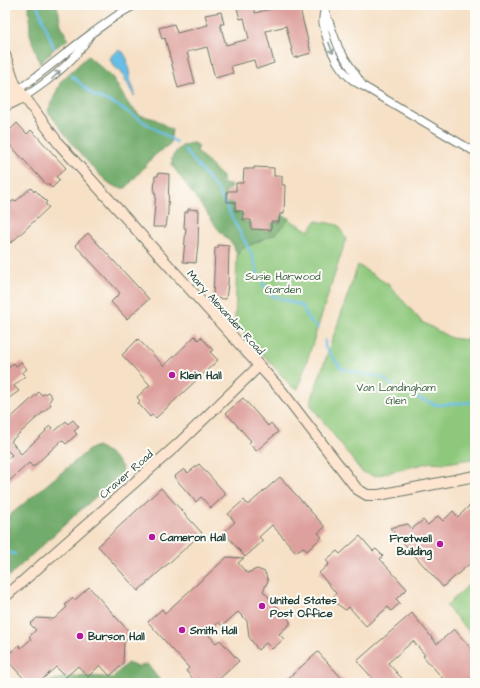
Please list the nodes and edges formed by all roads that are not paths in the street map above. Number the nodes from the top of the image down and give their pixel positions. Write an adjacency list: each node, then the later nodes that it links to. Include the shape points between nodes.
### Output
1 (136, 5): 3 (street, via 116,15)
2 (323, 8): 8 (street, via 323,22 335,58 348,77)
3 (91, 34): 5 (street, via 72,46); 5 (street, one-way to 3, via 49,82 82,48)
4 (5, 55): 5 (street, Mary Alexander Road, via 12,78)
5 (21, 93): 6 (street); 7 (street); 9 (street, Mary Alexander Road, via 73,161)
6 (5, 96)
7 (5, 106)
8 (475, 152)
9 (259, 366): 10 (street, Mary Alexander Road, via 294,406 348,480 360,492 379,495); 11 (street, Craver Road, via 177,445)
10 (475, 476)
11 (5, 597)

